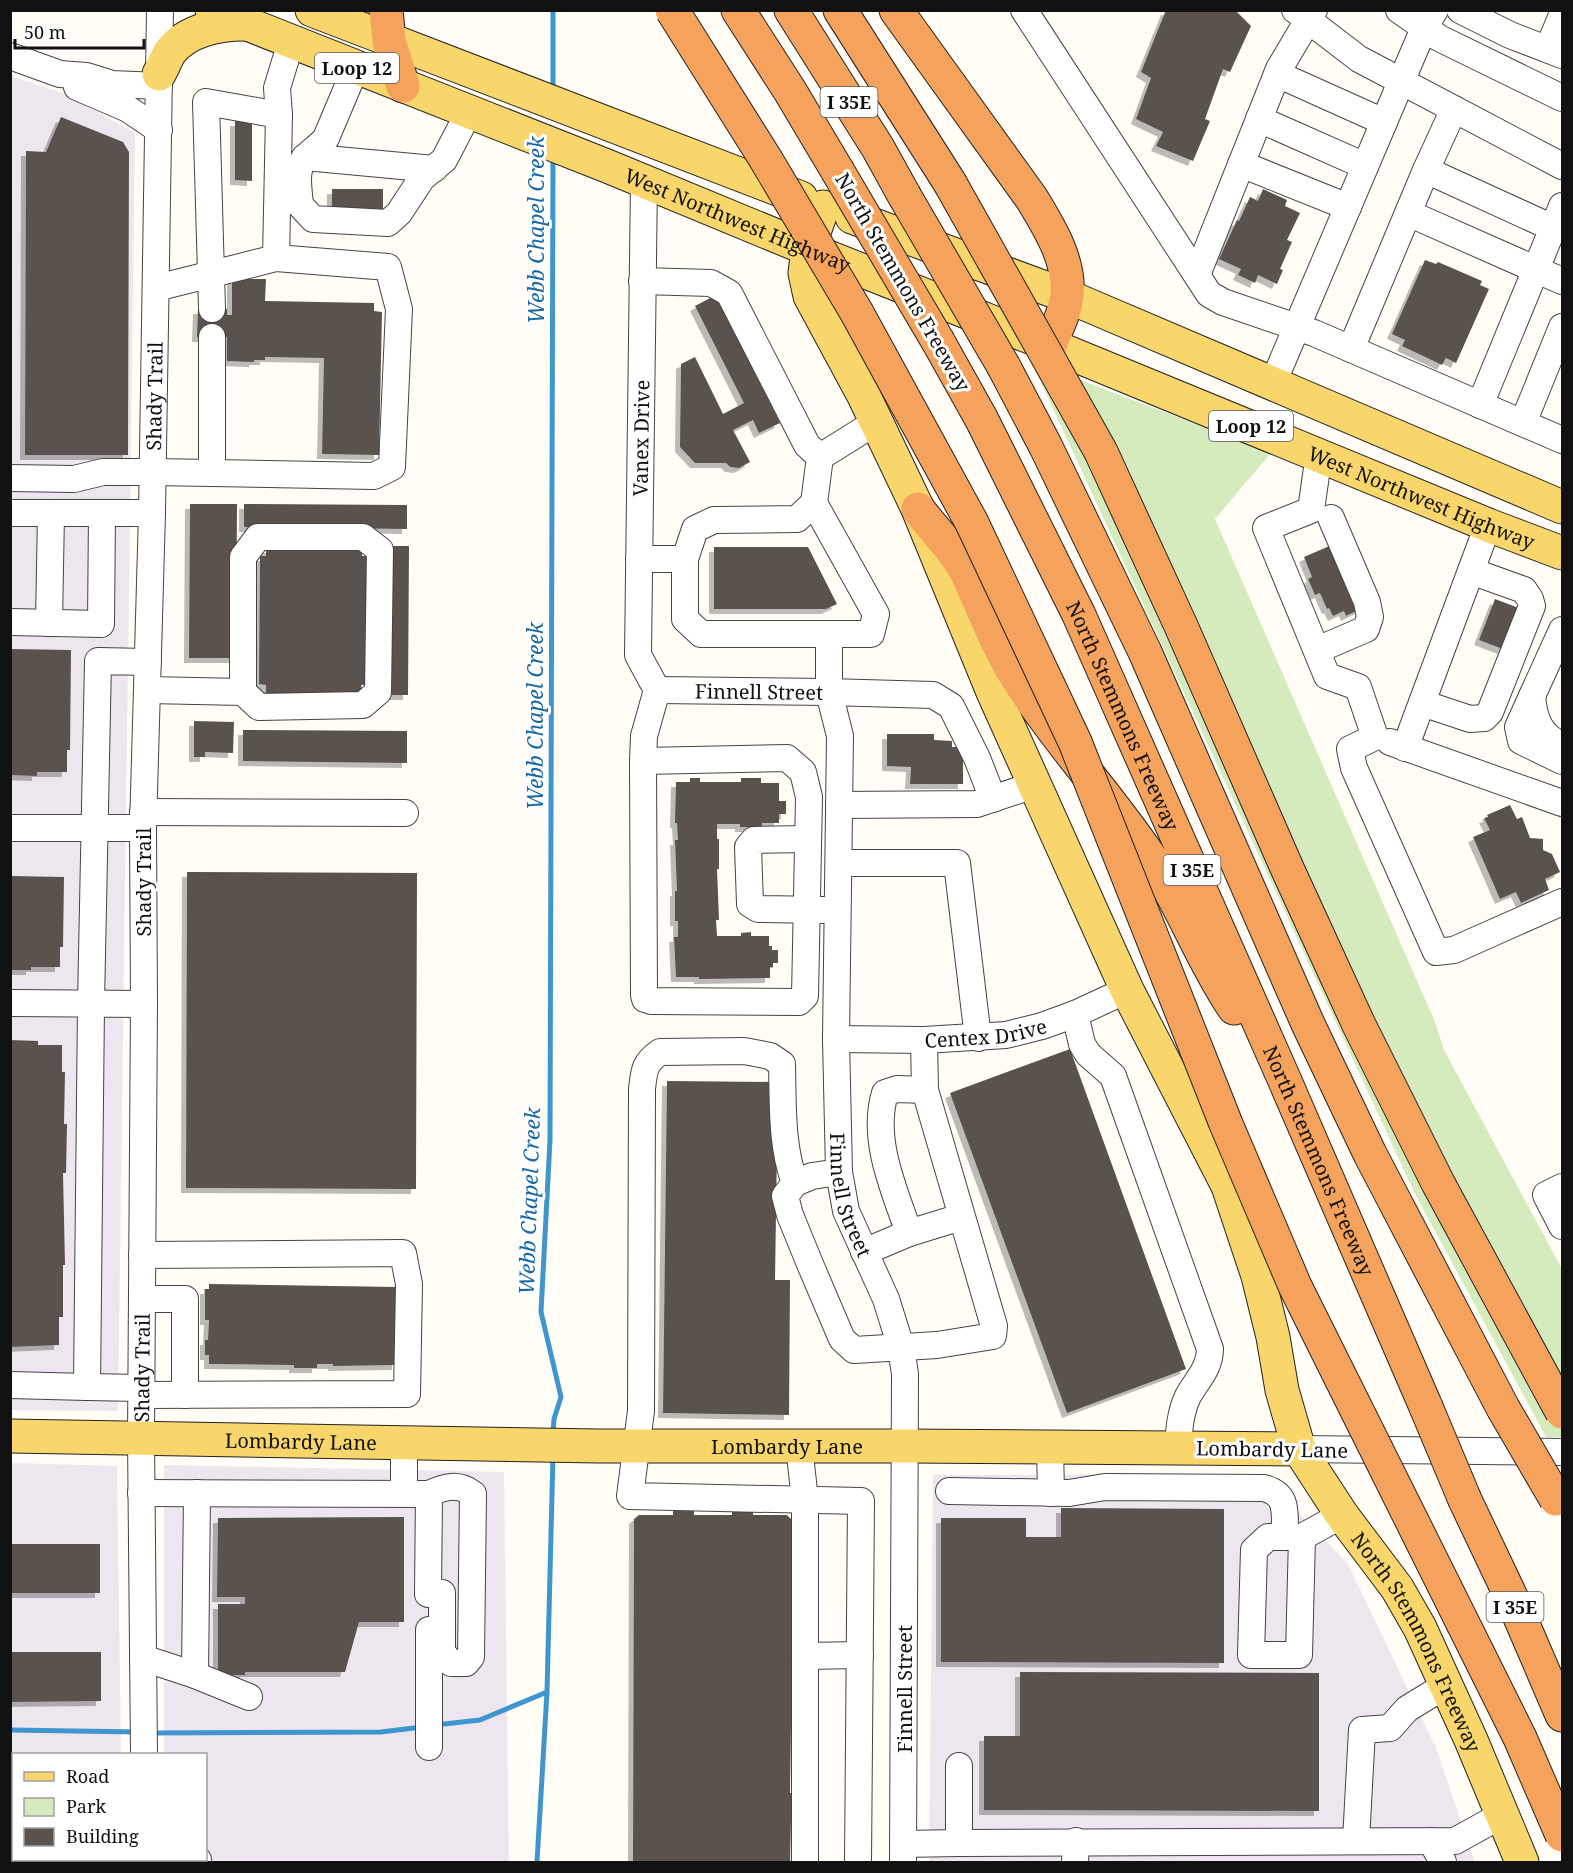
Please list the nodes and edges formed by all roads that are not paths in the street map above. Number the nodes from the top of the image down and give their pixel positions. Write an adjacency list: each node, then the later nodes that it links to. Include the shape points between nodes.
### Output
1 (160, 10): 23 (street, Shady Trail)
2 (212, 10): 15 (main road, West Northwest Highway / Loop 12)
3 (312, 10): 16 (main road, Loop 12)
4 (672, 10): 172 (highway, bridge, via 857,313 972,523 1075,742 1226,1124 1295,1286 1520,1738)
5 (738, 10): 120 (highway, North Stemmons Freeway / I 35E, bridge, via 837,170 987,430 1079,615)
6 (791, 10): 158 (highway, I 35E, bridge, via 878,148 1046,447 1145,652 1303,1013 1370,1154 1503,1408)
7 (840, 10): 137 (highway, bridge, via 950,183 1101,452 1359,1025 1438,1183)
8 (896, 10): 52 (highway, via 1051,230 1066,272)
9 (1399, 10): 14 (street)
10 (1460, 10): 18 (street)
11 (1029, 12): 48 (street)
12 (1305, 14): 22 (street); 24 (street, via 1359,59)
13 (1563, 15): 18 (street)
14 (1429, 19): 24 (street); 26 (street, via 1439,38)
15 (246, 24): 17 (main road, West Northwest Highway / Loop 12); 23 (main road, via 226,24 180,43 170,52)
16 (388, 26): 25 (highway); 40 (main road, Loop 12, via 502,82)
17 (291, 42): 20 (main road, West Northwest Highway / Loop 12); 29 (street, via 277,88)
18 (1555, 52)
19 (10, 56): 21 (street)
20 (356, 67): 25 (main road, West Northwest Highway / Loop 12); 33 (street, via 326,138)
21 (60, 74): 23 (street, via 112,84); 32 (street, via 80,90 128,109)
22 (1277, 74): 30 (street); 31 (street)
23 (159, 80): 32 (street, Shady Trail)
24 (1401, 82): 27 (street); 31 (street)
25 (403, 86): 28 (main road, West Northwest Highway / Loop 12)
26 (1563, 98)
27 (1454, 109): 36 (street); 38 (street)
28 (469, 112): 37 (street, via 444,160); 39 (main road, West Northwest Highway / Loop 12)
29 (279, 115): 45 (street); 47 (street, via 206,102)
30 (1259, 119): 34 (street); 35 (street)
31 (1384, 122): 35 (street)
32 (159, 130): 51 (street, Shady Trail)
33 (305, 157): 37 (street); 37 (street, via 298,168 300,205 313,219 388,223 422,178)
34 (1241, 164): 41 (street); 48 (street)
35 (1365, 166): 41 (street)
36 (1563, 166)
37 (434, 169)
38 (1426, 170): 42 (street); 43 (street)
39 (644, 181): 44 (main road, West Northwest Highway / Loop 12); 49 (street, Vanex Drive)
40 (823, 207): 44 (main road, North Stemmons Freeway); 52 (main road, Loop 12)
41 (1348, 207): 55 (street)
42 (1408, 213): 46 (street); 58 (street)
43 (1558, 217): 46 (street)
44 (808, 249): 57 (main road, West Northwest Highway / Loop 12); 61 (main road, North Stemmons Freeway, via 805,273 810,296)
45 (276, 258): 47 (street); 67 (street, via 388,267 399,309 392,467 374,476)
46 (1536, 270): 50 (street); 60 (street)
47 (212, 275): 51 (street); 53 (street)
48 (1197, 275): 55 (street, via 1209,294 1223,302)
49 (642, 281): 65 (street, via 711,284 729,293 807,445); 80 (street, Vanex Drive)
50 (1563, 281)
51 (156, 288): 66 (street, Shady Trail)
52 (1067, 296): 57 (highway); 59 (main road, Loop 12)
53 (212, 309)
54 (1563, 327): 62 (street)
55 (1296, 328): 58 (street); 59 (street)
56 (212, 337): 67 (street)
57 (1050, 345): 64 (main road, West Northwest Highway / Loop 12)
58 (1351, 349): 60 (street)
59 (1273, 383): 70 (main road, Loop 12)
60 (1480, 405): 62 (street)
61 (876, 422): 65 (street); 71 (main road, North Stemmons Freeway)
62 (1522, 423): 63 (street)
63 (1563, 440)
64 (1319, 454): 77 (main road, West Northwest Highway / Loop 12); 86 (street, via 1311,510 1266,528)
65 (820, 457): 69 (street)
66 (152, 472): 67 (street); 68 (street, via 103,472 74,479); 75 (street, Shady Trail)
67 (212, 473)
68 (10, 478)
69 (814, 503): 79 (street, via 797,519 714,520 695,529); 85 (street, via 876,614 871,634)
70 (1563, 507)
71 (918, 509): 99 (main road, North Stemmons Freeway); 120 (highway, via 964,568 1012,670 1043,718 1152,860 1219,985)
72 (10, 513): 73 (street)
73 (51, 513): 74 (street); 83 (street)
74 (102, 513): 75 (street); 83 (street, via 101,624)
75 (152, 513): 87 (street, Shady Trail)
76 (1331, 518): 86 (street, via 1368,602 1370,617 1366,629)
77 (1488, 525): 78 (main road, West Northwest Highway / Loop 12); 81 (street)
78 (1563, 553)
79 (685, 558): 80 (street); 85 (street, via 685,620 700,634)
80 (639, 559): 89 (street, Vanex Drive, via 638,655)
81 (1471, 571): 93 (street); 93 (street, via 1524,590 1532,606 1490,712 1484,718 1470,719)
82 (10, 622): 83 (street)
83 (49, 623)
84 (1563, 630): 92 (street)
85 (829, 634): 91 (street)
86 (1317, 650): 94 (street, via 1327,676 1358,687)
87 (148, 662): 88 (street, Shady Trail); 106 (street, via 98,661)
88 (148, 690): 90 (street); 104 (street, Shady Trail)
89 (657, 690): 91 (street, Finnell Street); 97 (street, via 644,736)
90 (243, 692): 90 (street, via 259,707 363,705 378,692 380,550 363,537 258,537 243,556)
91 (829, 692): 100 (street, via 933,696 951,706); 102 (street, Finnell Street, via 840,736)
92 (1532, 696): 95 (street, via 1533,713 1540,728 1551,740); 98 (street, via 1518,727 1521,741)
93 (1422, 703): 96 (street)
94 (1375, 737): 96 (street); 109 (street, via 1350,749 1354,768 1436,951 1454,950)
95 (1563, 745)
96 (1405, 748): 101 (street)
97 (643, 761): 107 (street, via 787,758 803,772 809,797); 111 (street, via 645,999 803,1000)
98 (1563, 761)
99 (1034, 786): 100 (street); 112 (main road, North Stemmons Freeway)
100 (993, 799): 102 (street, via 977,804)
101 (1563, 803)
102 (840, 805): 108 (street, Finnell Street)
103 (405, 813): 104 (street)
104 (143, 820): 106 (street); 115 (street, Shady Trail)
105 (10, 828): 106 (street)
106 (95, 829): 114 (street)
107 (807, 839): 111 (street); 111 (street, via 754,840 748,847 750,904 758,909)
108 (839, 863): 110 (street, Finnell Street); 117 (street, via 957,863)
109 (1563, 902)
110 (838, 909): 111 (street); 118 (street, Finnell Street)
111 (807, 910)
112 (1127, 990): 116 (street, Centex Drive); 134 (main road, North Stemmons Freeway, via 1236,1205 1273,1336)
113 (10, 1003): 114 (street)
114 (91, 1004): 115 (street); 133 (street)
115 (144, 1005): 129 (street, Shady Trail)
116 (1075, 1014): 117 (street, Centex Drive, via 1006,1035); 145 (street, via 1088,1054 1113,1076 1210,1349 1206,1370 1182,1410)
117 (978, 1038): 119 (street, Centex Drive)
118 (836, 1039): 119 (street, Centex Drive); 122 (street, Finnell Street)
119 (924, 1040): 121 (street)
120 (1285, 1080): 167 (highway, North Stemmons Freeway / I 35E, bridge, via 1465,1500)
121 (925, 1090): 125 (street); 127 (street, via 897,1089 885,1093 880,1109 886,1168)
122 (839, 1172): 123 (street); 128 (street, Finnell Street, via 846,1211)
123 (795, 1183): 131 (street, via 785,1196 790,1215 842,1339 854,1350); 141 (street, via 785,1141 782,1064 770,1056 744,1051 660,1052 650,1058 644,1069 642,1089 641,1411)
124 (1563, 1187): 126 (street, via 1546,1195)
125 (961, 1217): 127 (street); 131 (street, via 994,1326 993,1336)
126 (1563, 1226)
127 (909, 1233): 128 (street)
128 (864, 1252): 131 (street, Finnell Street)
129 (142, 1255): 130 (street, Shady Trail); 136 (street, via 403,1253 409,1284 407,1394)
130 (142, 1299): 135 (street, Shady Trail); 136 (street, via 185,1299)
131 (902, 1347): 143 (street, Finnell Street)
132 (10, 1385): 133 (street)
133 (87, 1387): 135 (street)
134 (1282, 1390): 147 (main road, via 1277,1414); 148 (main road, North Stemmons Freeway)
135 (141, 1391): 136 (street); 139 (street, Shady Trail)
136 (185, 1395)
137 (1563, 1412)
138 (10, 1436): 139 (main road, Lombardy Lane)
139 (141, 1438): 140 (main road, Lombardy Lane); 152 (street, Shady Trail)
140 (404, 1443): 141 (main road, Lombardy Lane); 154 (street)
141 (635, 1446): 142 (main road, Lombardy Lane); 157 (street, via 630,1496)
142 (799, 1446): 143 (main road, Lombardy Lane); 157 (street)
143 (905, 1446): 144 (main road, Lombardy Lane); 177 (street, Finnell Street)
144 (1050, 1447): 145 (main road, Lombardy Lane); 155 (street)
145 (1178, 1448): 146 (main road, Lombardy Lane)
146 (1214, 1448): 147 (main road, Lombardy Lane); 150 (street)
147 (1250, 1448): 148 (main road, Lombardy Lane)
148 (1299, 1449): 149 (street, Lombardy Lane); 159 (main road, North Stemmons Freeway)
149 (1563, 1452)
150 (1213, 1487): 155 (street, via 1105,1487); 159 (street, via 1275,1491 1284,1502 1293,1537)
151 (949, 1491): 155 (street)
152 (141, 1493): 153 (street); 163 (street, Shady Trail)
153 (197, 1493): 154 (street); 164 (street)
154 (404, 1493): 156 (street)
155 (1051, 1493)
156 (429, 1494): 160 (street); 160 (street, via 442,1487 465,1488 473,1494 471,1658 466,1663 451,1663 442,1652 442,1593)
157 (805, 1500): 161 (street, via 861,1501); 162 (street)
158 (1559, 1504)
159 (1342, 1515): 165 (main road, North Stemmons Freeway, via 1397,1588)
160 (428, 1594): 168 (street)
161 (860, 1655): 162 (street); 179 (street)
162 (805, 1656): 178 (street)
163 (143, 1658): 164 (street); 169 (street, Shady Trail)
164 (195, 1675): 166 (street)
165 (1446, 1685): 171 (main road, North Stemmons Freeway); 173 (street, via 1407,1709 1390,1728 1362,1730)
166 (249, 1697)
167 (1563, 1715)
168 (429, 1747)
169 (144, 1750)
170 (959, 1766): 174 (street)
171 (1502, 1815): 176 (street); 181 (main road, North Stemmons Freeway)
172 (1563, 1835)
173 (1356, 1841): 175 (street); 176 (street)
174 (959, 1843): 175 (street); 177 (street)
175 (1075, 1852)
176 (1431, 1852): 180 (street)
177 (903, 1853)
178 (805, 1863)
179 (858, 1863)
180 (1443, 1863)
181 (1522, 1863)

